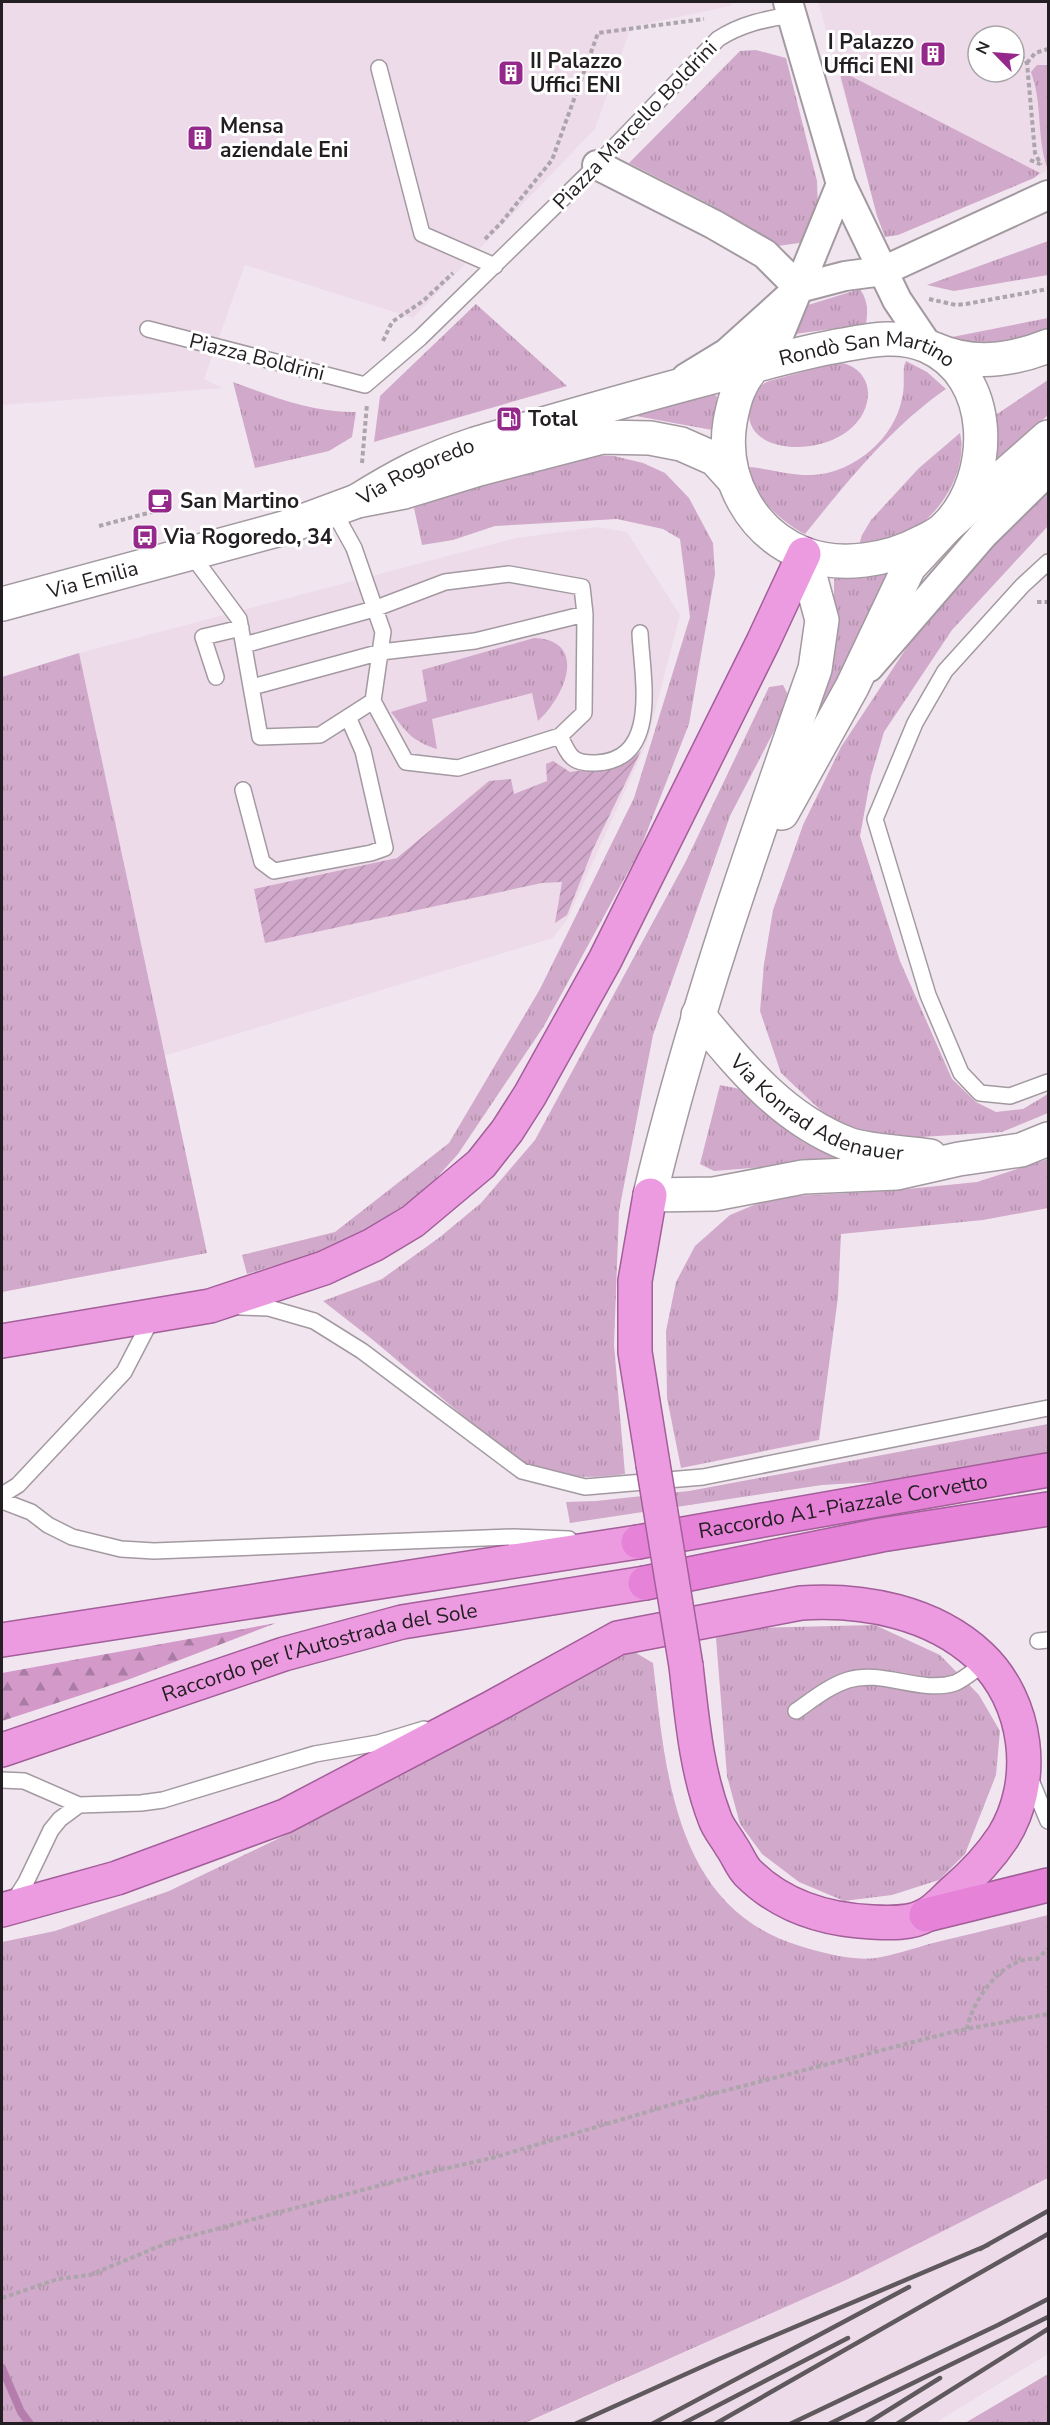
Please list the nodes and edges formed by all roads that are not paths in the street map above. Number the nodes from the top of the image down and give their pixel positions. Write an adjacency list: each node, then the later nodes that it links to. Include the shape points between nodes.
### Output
1 (790, 8): 3 (lane, Piazza Marcello Boldrini, via 737,27 718,39); 4 (street)
2 (379, 68): 6 (lane, via 422,234)
3 (597, 165): 6 (lane, Piazza Marcello Boldrini); 8 (street, via 765,254)
4 (841, 184): 7 (street); 8 (street)
5 (1048, 195): 7 (street)
6 (495, 266): 13 (lane, Piazza Marcello Boldrini)
7 (883, 271): 8 (street); 10 (street)
8 (799, 288): 12 (street, via 780,333); 14 (street, via 727,353)
9 (148, 329): 13 (lane, Piazza Boldrini)
10 (928, 346): 11 (street, via 968,360 1018,357); 12 (street, Rondò San Martino, via 891,339 862,341); 19 (street, Rondò San Martino, via 958,371 980,417 980,448 966,498)
11 (1048, 346)
12 (755, 365): 14 (street, Via Rogoredo); 17 (street, Rondò San Martino, via 739,388 731,418 727,455)
13 (368, 383)
14 (669, 388): 18 (street, Via Rogoredo, via 435,458)
15 (1048, 437): 19 (street)
16 (1048, 471): 32 (street, via 983,535)
17 (733, 479): 18 (street, Via Rogoredo, via 715,459 681,444 650,438 602,437); 21 (street, Rondò San Martino, via 762,526)
18 (345, 506): 20 (street, Via Emilia); 24 (lane)
19 (936, 533): 21 (street, Rondò San Martino, via 894,553 855,561); 32 (street, via 909,567)
20 (191, 554): 23 (street, Via Emilia); 26 (lane, via 239,619)
21 (804, 554): 37 (street, via 822,620 815,669); 43 (highway, via 605,960 530,1095 481,1164 413,1221 374,1245 324,1268)
22 (1048, 562): 39 (lane, via 945,671 915,723 875,819 928,995 961,1073 980,1093 1010,1096)
23 (2, 604)
24 (374, 609): 25 (lane, via 446,582 509,574 582,587); 28 (lane); 29 (lane, via 383,632)
25 (585, 614): 29 (lane, via 475,640); 35 (lane, via 584,713)
26 (241, 628): 28 (lane); 30 (lane, via 203,637)
27 (640, 633): 35 (lane, via 644,709 641,732 627,753 612,762 584,764 570,757)
28 (244, 645): 31 (lane)
29 (381, 652): 31 (lane); 33 (lane)
30 (216, 677)
31 (252, 687): 34 (lane, via 260,736 320,735)
32 (852, 687): 37 (street)
33 (373, 701): 34 (lane); 35 (lane, via 406,762 458,768)
34 (348, 717): 36 (lane, via 363,751 385,848 274,871 262,862)
35 (560, 736)
36 (243, 790)
37 (733, 908): 38 (street)
38 (698, 1015): 41 (street, Via Konrad Adenauer, via 747,1075 814,1128 849,1145); 42 (street)
39 (1048, 1082)
40 (1048, 1139): 41 (street, Via Konrad Adenauer, via 1021,1150)
41 (959, 1160): 42 (street, Via Konrad Adenauer, via 897,1173 803,1177 714,1194)
42 (650, 1194): 64 (highway, bridge, via 635,1281 635,1352 696,1749 715,1820 747,1872 784,1901 844,1921 905,1922)
43 (210, 1306): 44 (highway); 46 (lane, via 269,1308 314,1321 362,1351 522,1471 585,1487 703,1477)
44 (153, 1316): 45 (highway); 48 (lane, via 124,1372 18,1485)
45 (2, 1341)
46 (1048, 1408)
47 (1048, 1470): 51 (highway, Raccordo A1-Piazzale Corvetto)
48 (2, 1495)
49 (2, 1501): 51 (lane, via 31,1512 72,1537 121,1550 513,1538)
50 (1048, 1509): 52 (highway, Raccordo A1-Piazzale Corvetto, via 881,1535)
51 (638, 1542): 53 (highway, Raccordo per l'Autostrada del Sole)
52 (645, 1583): 57 (highway, Raccordo per l'Autostrada del Sole, via 402,1622 284,1654)
53 (2, 1640)
54 (986, 1662): 55 (highway, via 967,1644 923,1619 832,1601 801,1603 618,1638); 56 (lane, via 956,1683 914,1684 881,1677 848,1680 821,1693); 58 (highway, via 1014,1705)
55 (491, 1708): 60 (lane, via 378,1743 315,1754 163,1800); 63 (highway, via 285,1816 117,1878)
56 (796, 1712)
57 (2, 1750)
58 (1023, 1758): 61 (lane); 64 (highway, via 1020,1790 1004,1836 976,1871)
59 (2, 1780): 60 (lane, via 24,1781)
60 (80, 1805): 63 (lane, via 51,1830 26,1882)
61 (1048, 1821)
62 (1048, 1885): 64 (highway)
63 (5, 1910)
64 (926, 1915)

